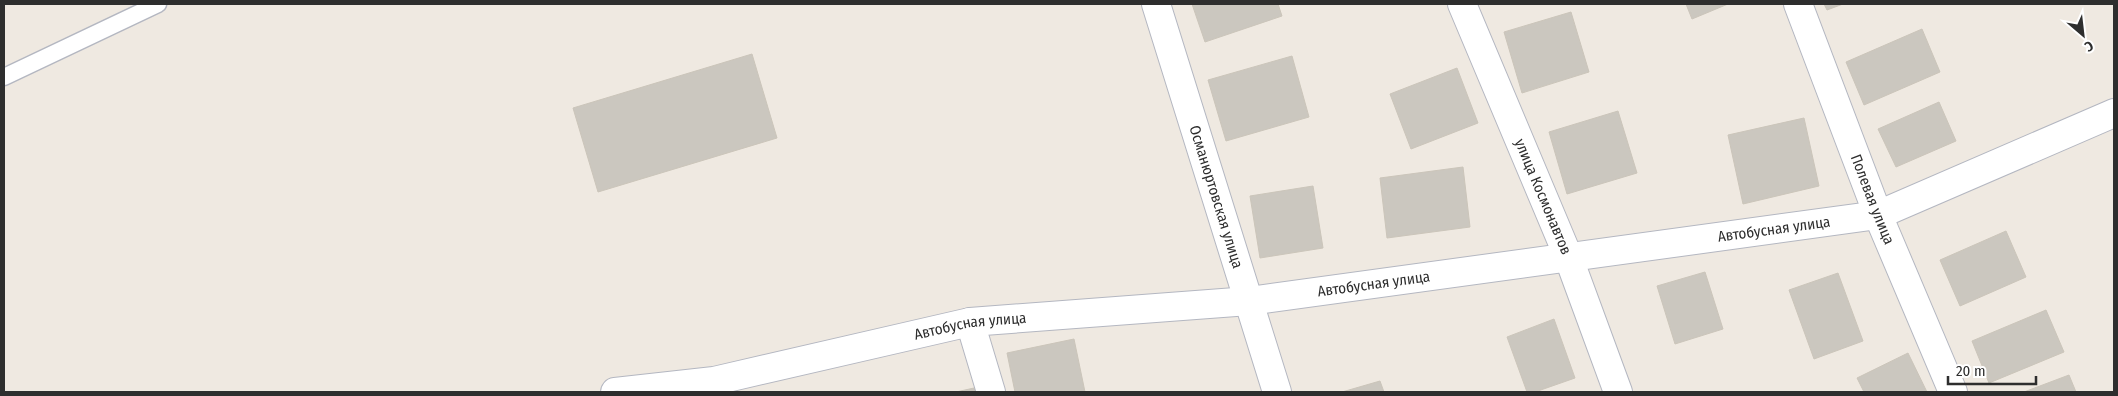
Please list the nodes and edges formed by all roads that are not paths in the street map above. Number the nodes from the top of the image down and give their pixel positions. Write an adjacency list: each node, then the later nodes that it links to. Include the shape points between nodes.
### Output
1 (158, 4): 5 (lane)
2 (1156, 4): 9 (street, Османюртовская улица)
3 (1462, 4): 8 (street, улица Космонавтов)
4 (1798, 4): 7 (street, Полевая улица)
5 (4, 77)
6 (2114, 113): 7 (street, Автобусная улица)
7 (1878, 215): 8 (street, Автобусная улица); 16 (street, Полевая улица)
8 (1568, 256): 9 (street, Автобусная улица); 15 (street, улица Космонавтов)
9 (1249, 302): 10 (street, Автобусная улица); 14 (street, Османюртовская улица)
10 (970, 322): 11 (street, Автобусная улица); 13 (street)
11 (716, 387): 12 (street, Автобусная улица)
12 (615, 392)
13 (991, 392)
14 (1276, 392)
15 (1618, 392)
16 (1953, 392)

